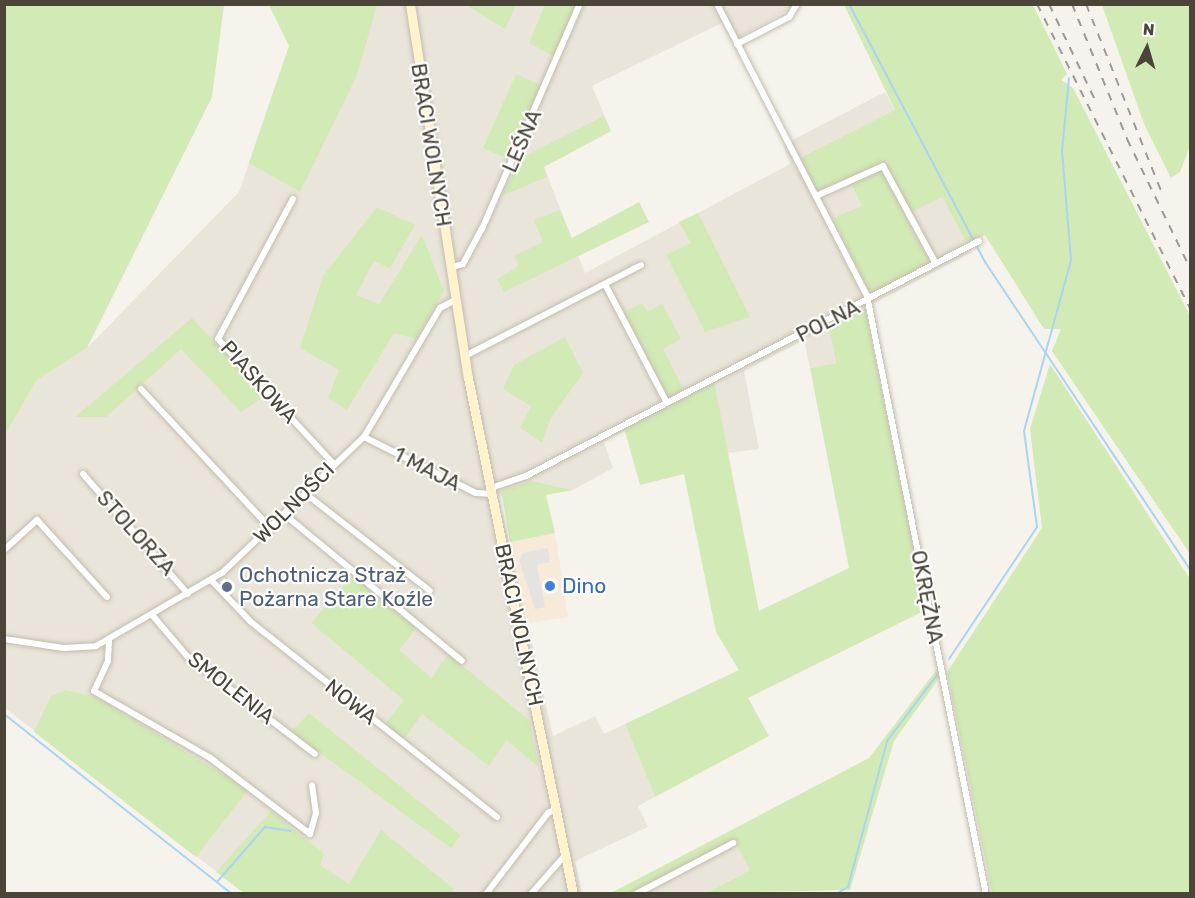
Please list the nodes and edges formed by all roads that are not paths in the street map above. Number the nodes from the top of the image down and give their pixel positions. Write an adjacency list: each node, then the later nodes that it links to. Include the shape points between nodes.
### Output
1 (410, 4): 11 (main road, BRACI WOLNYCH)
2 (580, 4): 11 (street, LEŚNA, via 482,229 463,264)
3 (717, 4): 5 (street, POLNA)
4 (797, 4): 5 (street, via 789,17)
5 (737, 44): 6 (street, POLNA)
6 (816, 196): 9 (street, via 883,166); 14 (street, POLNA)
7 (293, 199): 19 (street, PIASKOWA, via 218,339)
8 (976, 242): 9 (street)
9 (936, 264): 14 (street)
10 (641, 265): 12 (street)
11 (452, 267): 13 (main road, BRACI WOLNYCH)
12 (605, 284): 15 (street); 17 (street)
13 (457, 299): 15 (main road, BRACI WOLNYCH); 18 (street, WOLNOŚCI, via 440,308)
14 (868, 300): 17 (street, POLNA); 44 (street, OKRĘŻNA)
15 (465, 356): 21 (main road, BRACI WOLNYCH)
16 (141, 389): 24 (street)
17 (667, 403): 21 (street, POLNA)
18 (364, 437): 19 (street, WOLNOŚCI); 21 (street, 1 MAJA, via 476,493)
19 (333, 463): 22 (street, WOLNOŚCI)
20 (83, 474): 28 (street, STOLORZA)
21 (491, 491): 36 (main road, BRACI WOLNYCH)
22 (306, 494): 23 (street, WOLNOŚCI); 27 (street)
23 (285, 515): 24 (street, WOLNOŚCI); 33 (street)
24 (271, 529): 26 (street, WOLNOŚCI)
25 (4, 550): 29 (street, via 37,520)
26 (211, 580): 28 (street, WOLNOŚCI); 37 (street, NOWA, via 251,622)
27 (430, 591)
28 (188, 594): 30 (street, WOLNOŚCI)
29 (108, 597)
30 (153, 616): 32 (street, WOLNOŚCI); 34 (street, SMOLENIA, via 187,656)
31 (4, 639): 32 (street, WOLNOŚCI, via 63,648)
32 (109, 641): 35 (street, via 108,661 94,691 209,757 310,834 316,813)
33 (462, 661)
34 (315, 754)
35 (312, 785)
36 (556, 809): 39 (main road, BRACI WOLNYCH); 40 (street, via 548,813)
37 (496, 817)
38 (733, 843): 43 (street)
39 (566, 854): 41 (street); 42 (main road, BRACI WOLNYCH)
40 (486, 894)
41 (531, 894)
42 (573, 894)
43 (636, 894)
44 (986, 894)

